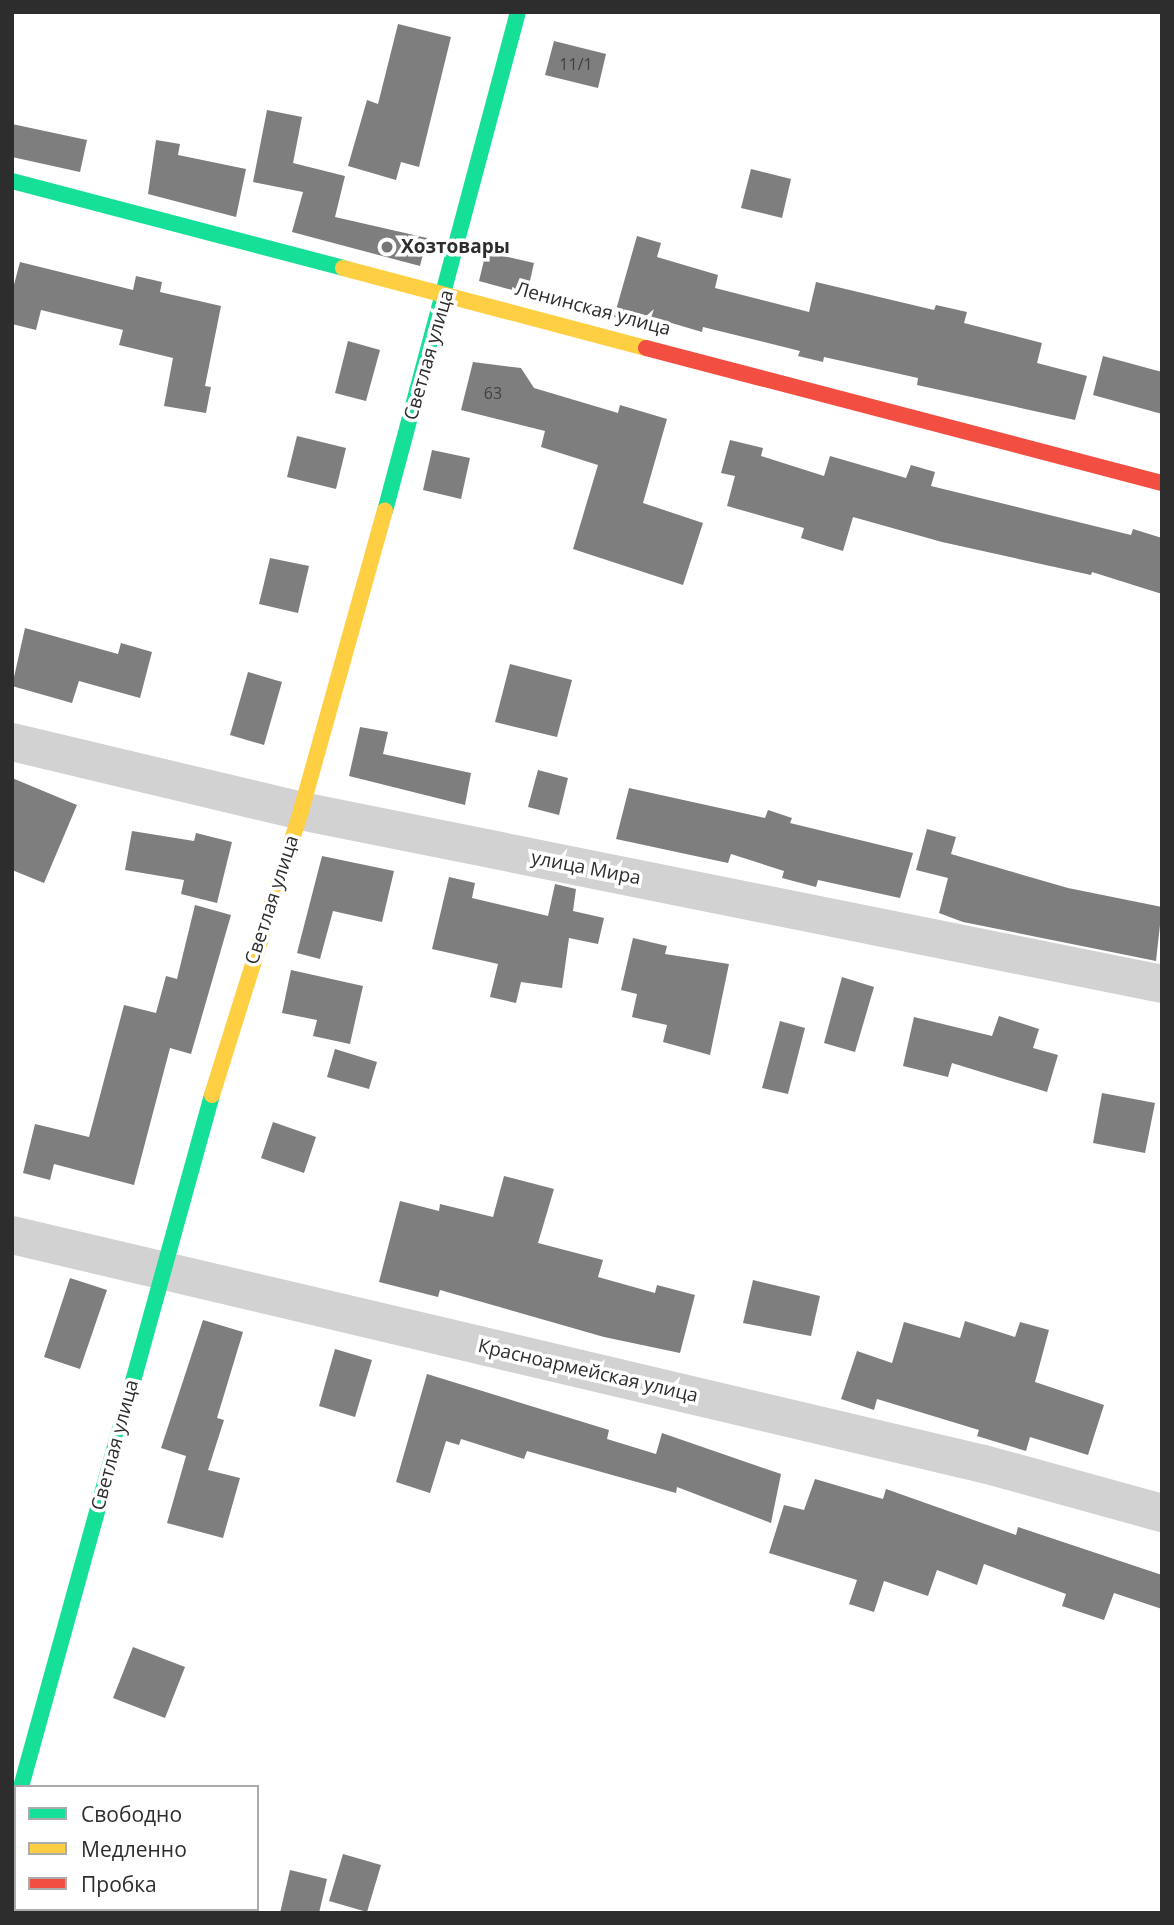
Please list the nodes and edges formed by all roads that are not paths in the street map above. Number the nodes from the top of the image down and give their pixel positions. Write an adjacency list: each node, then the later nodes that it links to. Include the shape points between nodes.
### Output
1 (518, 12): 3 (street, Светлая улица)
2 (12, 181): 3 (street, Ленинская улица)
3 (447, 292): 4 (street, Ленинская улица); 6 (street, Светлая улица)
4 (1162, 484)
5 (12, 742): 6 (street, улица Мира)
6 (301, 811): 7 (street, улица Мира); 9 (street, Светлая улица, via 228,1037)
7 (1162, 984)
8 (12, 1235): 9 (street, Красноармейская улица)
9 (162, 1270): 10 (street, Красноармейская улица, via 984,1464); 11 (street, Светлая улица)
10 (1162, 1513)
11 (22, 1785)

